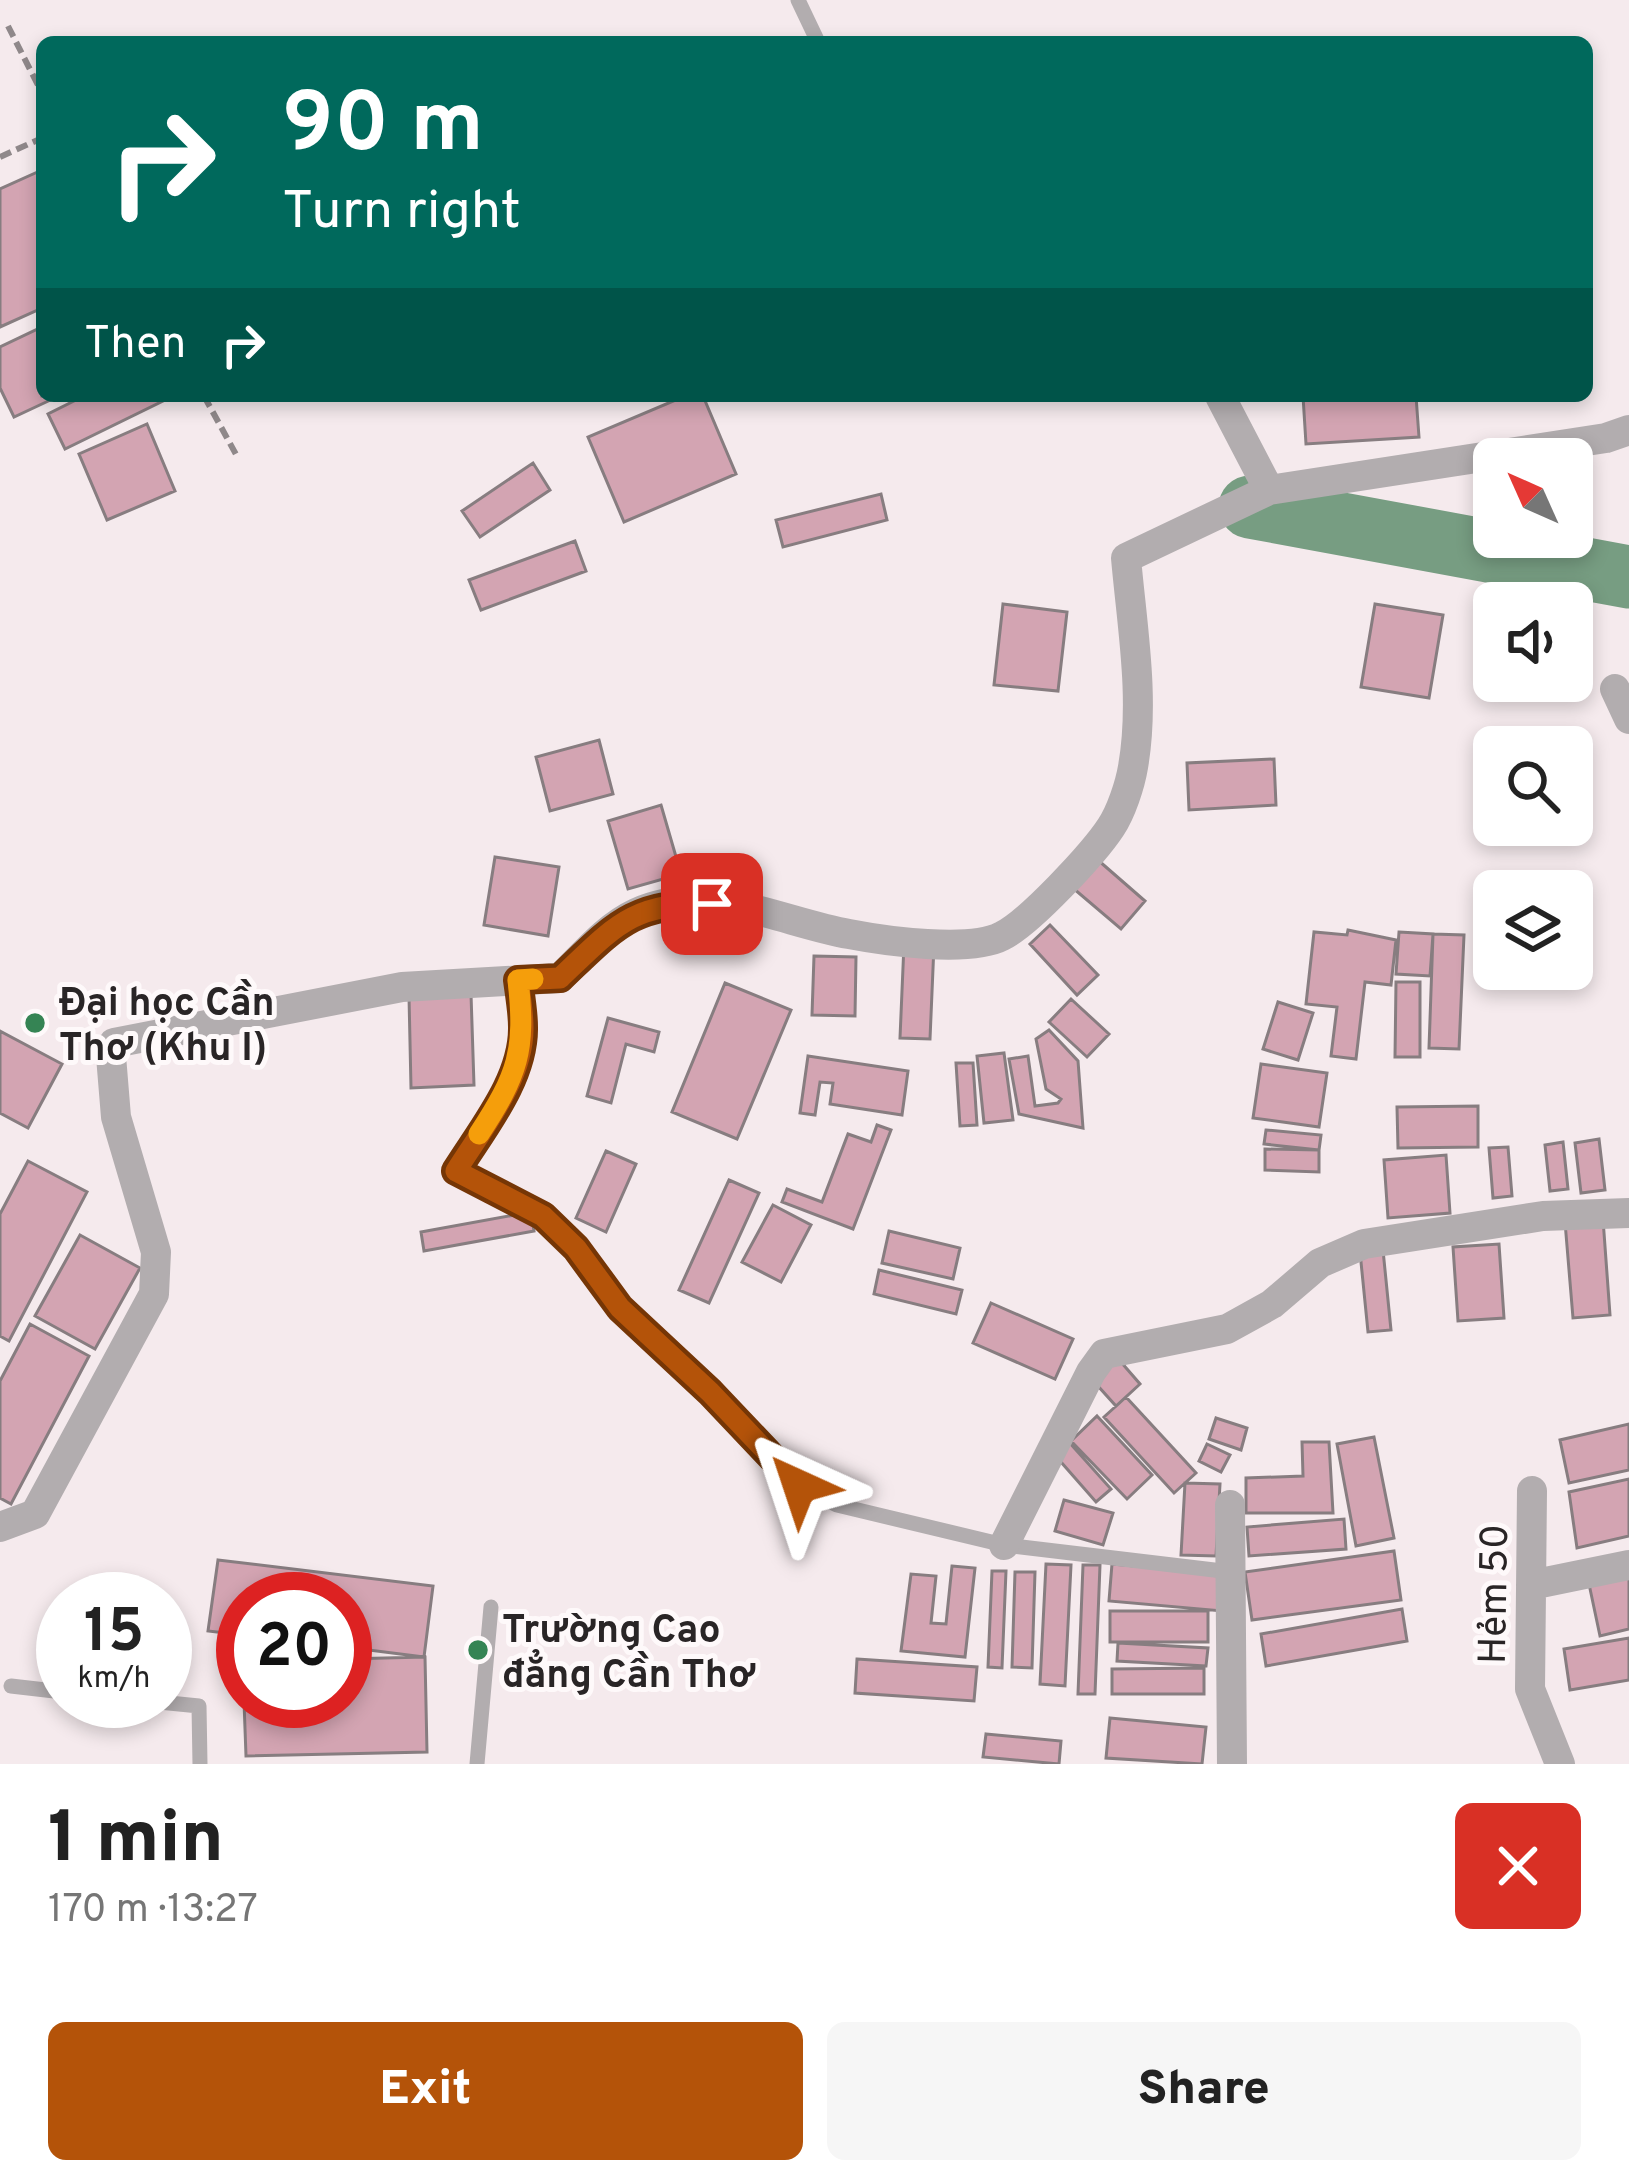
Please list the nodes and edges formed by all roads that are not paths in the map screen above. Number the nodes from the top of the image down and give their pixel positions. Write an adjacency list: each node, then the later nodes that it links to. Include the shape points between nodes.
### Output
1 (798, 0): 2 (lane)
2 (815, 36)
3 (1223, 402): 5 (street)
4 (1629, 430): 5 (street)
5 (1269, 490): 8 (street, via 1126,558 1138,704 1133,770 1112,826 1001,937 948,946 848,934 742,904 682,903 614,926 560,978)
6 (1615, 689): 7 (street)
7 (1629, 719)
8 (518, 980): 12 (street, via 402,987 115,1043 116,1117 156,1252 154,1294 35,1514); 13 (lane, via 518,1061 456,1171 543,1216 620,1308 799,1486 837,1505)
9 (1629, 1213): 13 (street, via 1543,1216 1364,1244 1320,1263 1227,1329 1104,1354)
10 (1532, 1491): 16 (street, Hẻm 50)
11 (1230, 1505): 15 (street)
12 (0, 1527)
13 (1004, 1545): 15 (lane)
14 (1629, 1565): 16 (street)
15 (1231, 1572): 23 (street)
16 (1531, 1586): 24 (street, Hẻm 50, via 1530,1689)
17 (491, 1607): 22 (lane)
18 (11, 1686): 19 (lane)
19 (36, 1689)
20 (192, 1705): 21 (lane, via 199,1706)
21 (200, 1764)
22 (477, 1764)
23 (1232, 1764)
24 (1560, 1764)

